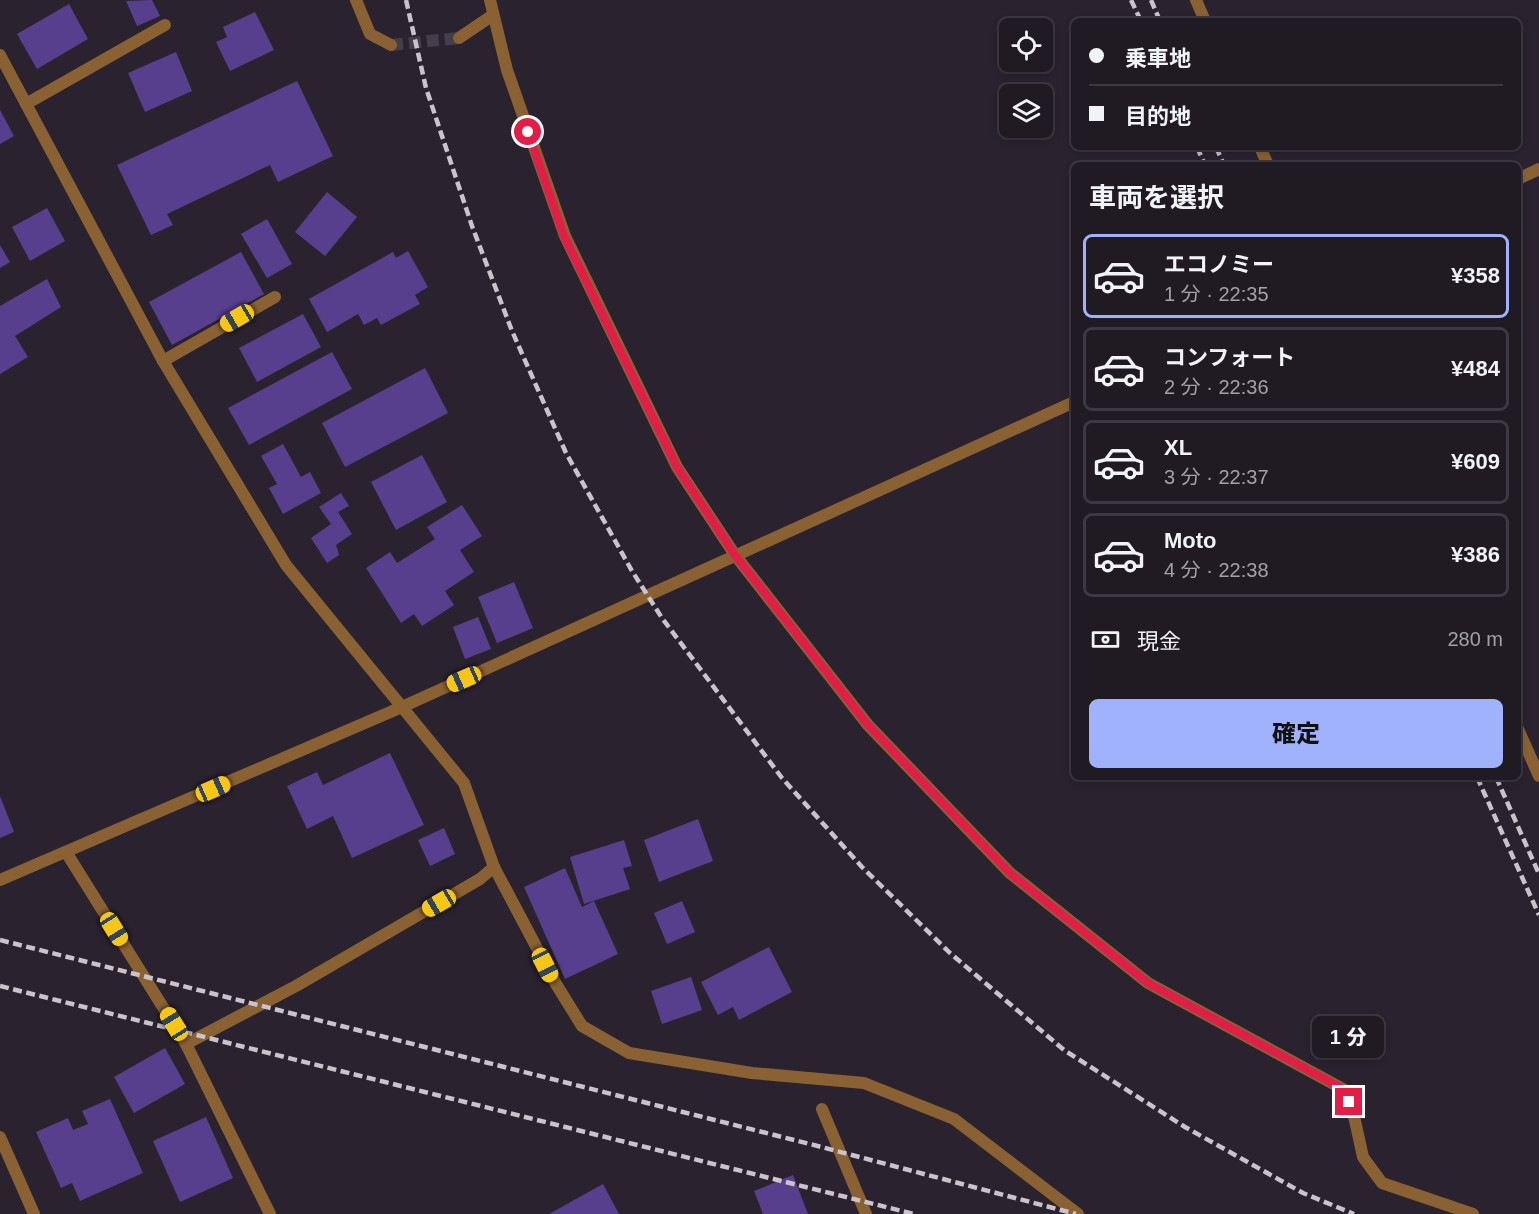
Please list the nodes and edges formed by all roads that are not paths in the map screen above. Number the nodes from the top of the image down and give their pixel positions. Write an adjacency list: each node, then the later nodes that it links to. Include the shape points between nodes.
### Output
1 (356, 0): 8 (street, via 370,34)
2 (490, 0): 4 (street)
3 (1196, 0): 5 (street)
4 (494, 15): 7 (street); 16 (street, via 507,70 564,236 677,467)
5 (1204, 18)
6 (165, 25): 10 (street)
7 (459, 38)
8 (391, 45)
9 (0, 55): 10 (street)
10 (26, 104): 14 (street)
11 (1539, 169): 12 (street)
12 (1521, 178)
13 (275, 297): 14 (street)
14 (163, 361): 17 (street, via 286,565)
15 (1071, 403): 16 (street)
16 (735, 555): 17 (street); 30 (street, via 868,725 1010,873 1148,983 1343,1089 1363,1157 1382,1184)
17 (402, 708): 20 (street); 21 (street, via 464,783)
18 (1521, 736): 19 (street)
19 (1539, 776)
20 (66, 852): 22 (street); 23 (street)
21 (494, 867): 23 (street, via 480,879 296,986); 29 (street, via 582,1026 629,1053 752,1073 864,1083 954,1119)
22 (0, 880)
23 (186, 1044): 27 (street)
24 (822, 1109): 28 (street)
25 (0, 1137): 26 (street)
26 (34, 1214)
27 (270, 1214)
28 (866, 1214)
29 (1078, 1214)
30 (1473, 1214)

